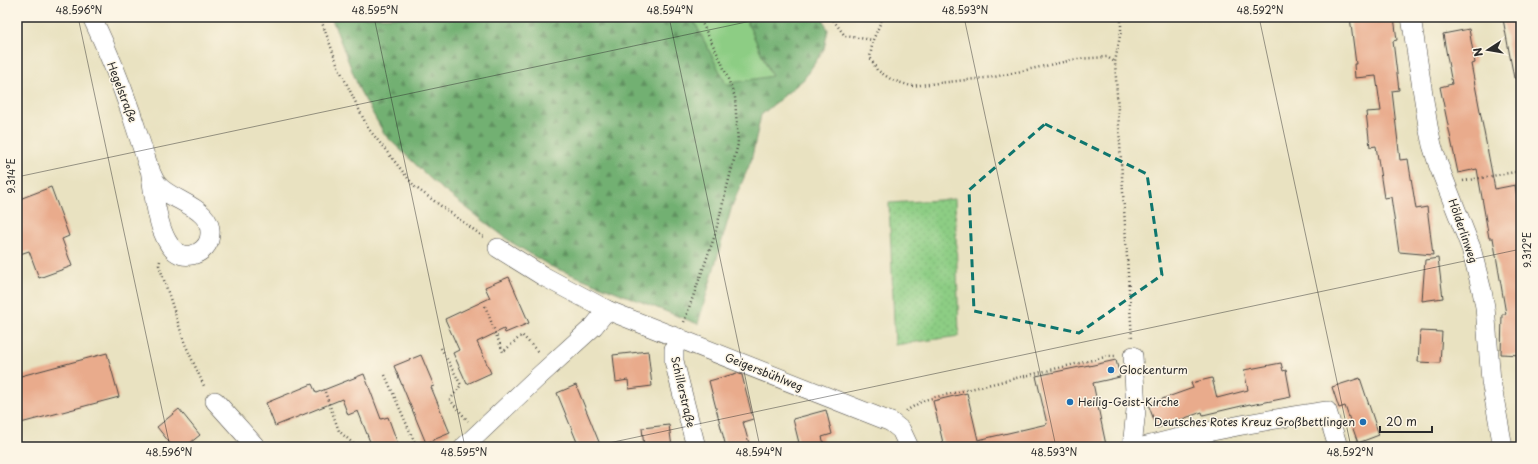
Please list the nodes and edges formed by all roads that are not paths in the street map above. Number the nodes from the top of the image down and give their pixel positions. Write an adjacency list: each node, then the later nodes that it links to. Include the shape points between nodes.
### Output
1 (92, 17): 3 (street, Hegelstraße, via 129,108)
2 (1411, 17): 16 (street, Hölderlinweg, via 1428,126 1438,164 1471,248 1482,291 1491,381)
3 (150, 169): 3 (street, Hegelstraße, via 158,219 165,239 171,248 184,255 200,252 210,238 205,218 197,210 162,189)
4 (498, 248): 5 (street, Geigersbühlweg, via 543,276)
5 (607, 310): 6 (street, Geigersbühlweg); 10 (street, via 594,326)
6 (679, 338): 11 (street, Schillerstraße, via 674,349 674,361); 12 (street, Geigersbühlweg, via 891,422 901,430)
7 (1133, 356): 13 (street, via 1136,410)
8 (215, 401): 9 (street)
9 (256, 447)
10 (464, 447)
11 (696, 447)
12 (909, 447)
13 (1132, 447)
14 (1143, 447): 15 (street, via 1206,431 1327,411)
15 (1338, 447)
16 (1503, 447)

